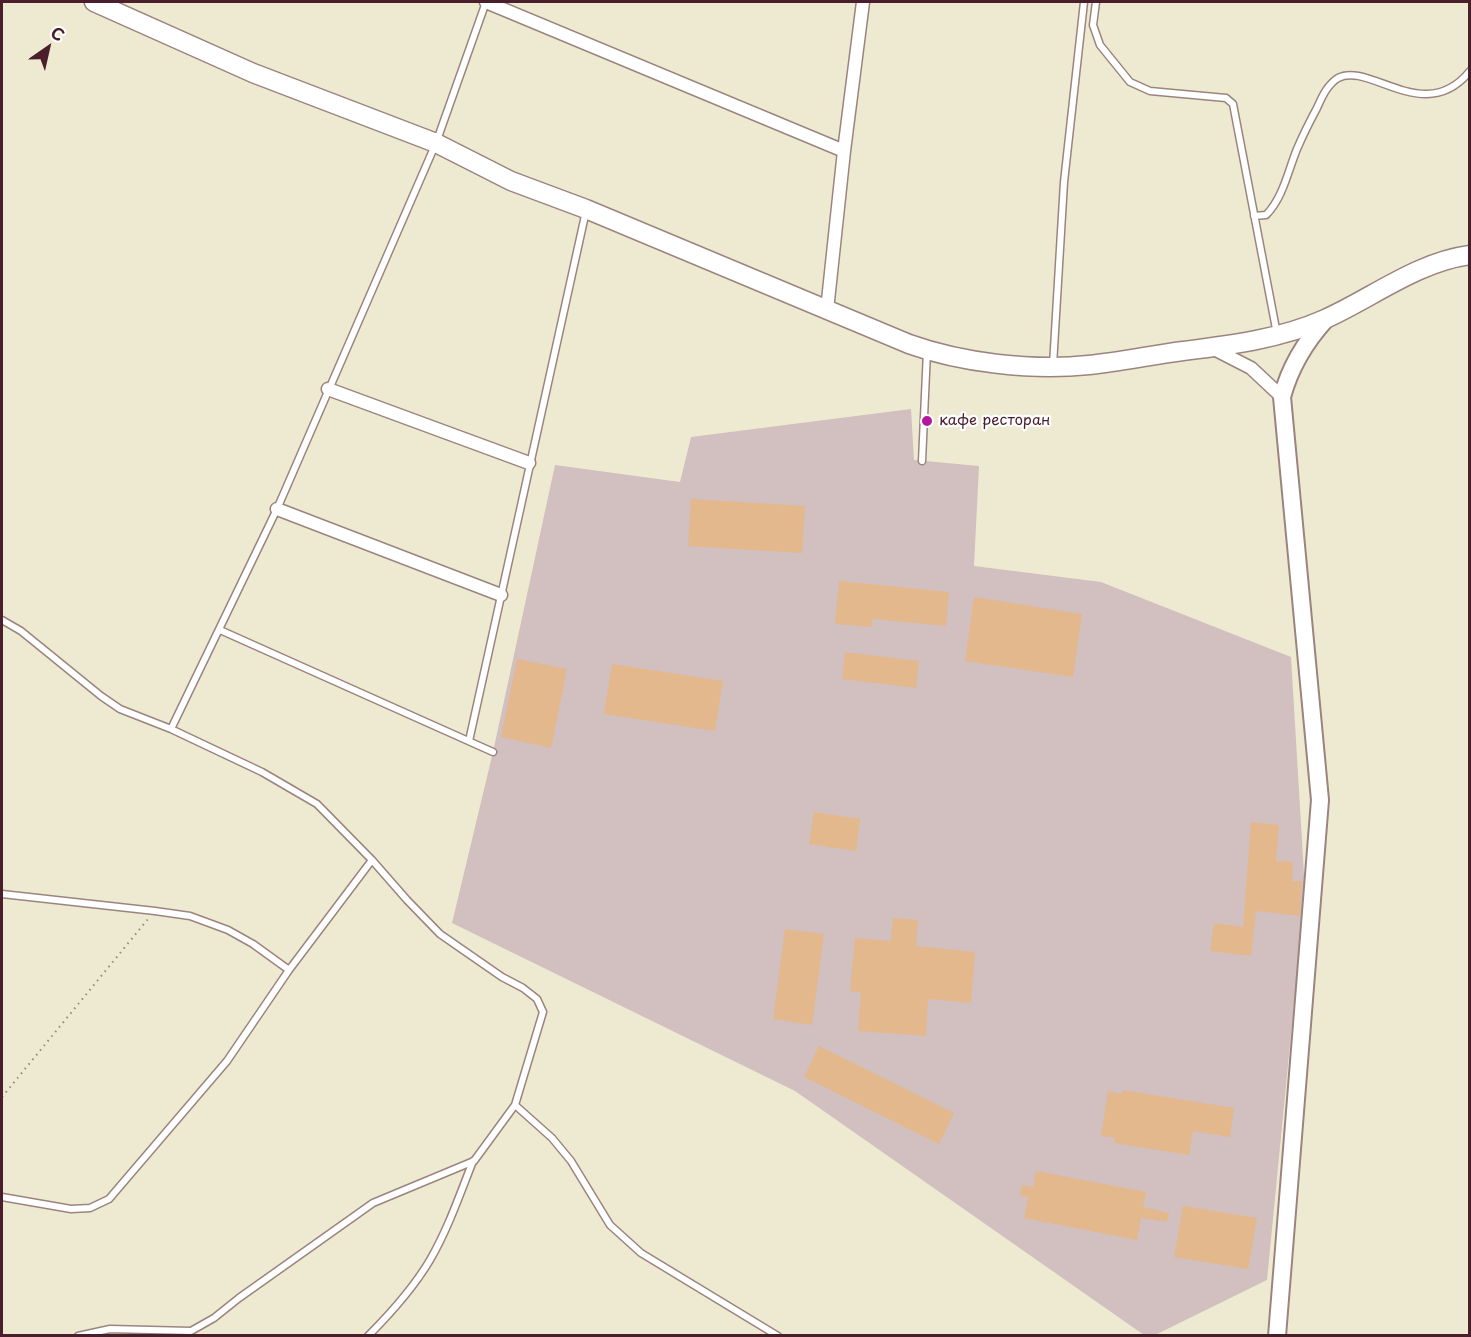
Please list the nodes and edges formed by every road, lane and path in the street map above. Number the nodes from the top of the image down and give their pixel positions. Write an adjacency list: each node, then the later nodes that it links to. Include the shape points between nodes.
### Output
1 (94, 2): 7 (main road, via 254,73)
2 (486, 2): 7 (lane); 8 (street)
3 (863, 2): 8 (street)
4 (1084, 2): 17 (lane, via 1064,182)
5 (1096, 2): 10 (lane, via 1093,25 1100,45 1130,82 1150,92 1226,98 1233,104)
6 (1470, 71): 10 (lane, via 1452,87 1417,94 1363,77 1344,76 1335,80 1325,91 1298,147 1277,202 1266,215)
7 (436, 143): 9 (main road, via 511,181); 18 (lane)
8 (844, 151): 12 (street)
9 (586, 209): 12 (main road); 21 (lane)
10 (1254, 216): 14 (lane)
11 (1470, 255): 13 (main road, via 1438,262)
12 (827, 310): 16 (main road)
13 (1326, 319): 14 (main road); 19 (street, via 1292,366)
14 (1278, 335): 15 (main road)
15 (1212, 348): 17 (main road); 19 (street, via 1251,368)
16 (927, 351): 17 (main road, via 993,363); 20 (lane)
17 (1053, 367)
18 (328, 389): 21 (street); 22 (lane)
19 (1282, 397): 40 (street, via 1320,800)
20 (922, 460)
21 (529, 463): 23 (lane)
22 (277, 509): 23 (street); 25 (lane)
23 (501, 595): 27 (lane)
24 (2, 621): 26 (lane, via 21,631 120,709)
25 (220, 630): 26 (lane); 27 (lane)
26 (171, 729): 29 (lane, via 262,772 317,804)
27 (469, 741): 28 (lane)
28 (493, 752)
29 (372, 860): 32 (lane); 34 (lane, via 440,934 537,999 543,1012)
30 (2, 894): 31 (lane)
31 (155, 910): 32 (lane, via 190,916 228,930); 33 (path)
32 (288, 970): 36 (lane, via 227,1062 109,1199 90,1208 71,1209)
33 (2, 1097)
34 (514, 1105): 35 (lane); 39 (lane, via 571,1161 609,1225 641,1253)
35 (474, 1161): 37 (lane, via 373,1203 191,1331 110,1329); 38 (lane, via 429,1262 387,1317)
36 (2, 1197)
37 (78, 1335)
38 (368, 1335)
39 (778, 1335)
40 (1277, 1335)

